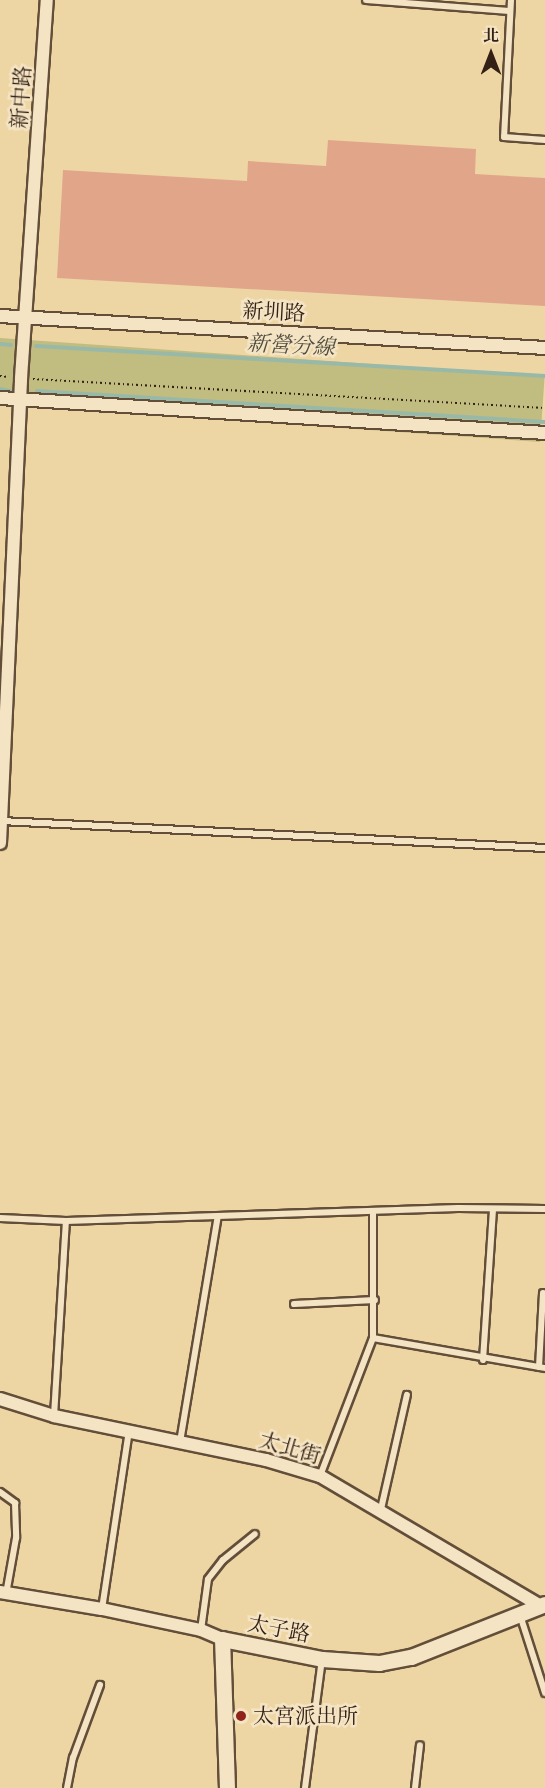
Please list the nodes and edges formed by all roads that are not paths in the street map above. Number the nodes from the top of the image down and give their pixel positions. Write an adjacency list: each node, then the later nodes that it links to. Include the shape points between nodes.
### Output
1 (47, 0): 7 (street, 新中路)
2 (366, 0): 4 (lane)
3 (511, 0): 4 (lane)
4 (510, 11): 5 (lane, via 504,137)
5 (545, 140)
6 (0, 316): 7 (street, 新圳路)
7 (26, 317): 8 (street, 新圳路); 10 (street, 新中路)
8 (545, 348)
9 (0, 398): 10 (street)
10 (20, 399): 11 (street); 12 (street, 新中路)
11 (545, 432)
12 (1, 821): 13 (street, 新中路); 14 (lane)
13 (0, 843)
14 (545, 848)
15 (493, 1209): 16 (lane); 17 (lane); 25 (lane)
16 (545, 1209)
17 (373, 1212): 18 (lane); 22 (lane)
18 (218, 1216): 20 (lane); 31 (lane)
19 (0, 1218): 20 (lane)
20 (66, 1221): 29 (lane)
21 (543, 1293): 26 (lane)
22 (375, 1300): 23 (lane); 24 (lane)
23 (294, 1304)
24 (373, 1338): 25 (lane); 32 (lane)
25 (483, 1360): 26 (lane)
26 (542, 1367)
27 (407, 1395): 34 (lane)
28 (0, 1399): 29 (street, 太北街)
29 (54, 1416): 30 (street, 太北街)
30 (129, 1430): 31 (street, 太北街); 38 (lane)
31 (180, 1442): 32 (street, 太北街)
32 (320, 1476): 34 (street, 太北街)
33 (0, 1492): 36 (lane, via 15,1503 16,1539)
34 (381, 1509): 37 (street, 太北街)
35 (255, 1533): 40 (lane, via 223,1560 208,1579)
36 (3, 1593): 38 (street, 太子路)
37 (543, 1605): 39 (street, 太子路)
38 (102, 1609): 40 (street, 太子路)
39 (520, 1615): 42 (street, 太子路, via 411,1657 379,1663); 44 (lane)
40 (201, 1630): 41 (street, 太子路)
41 (222, 1639): 42 (street, 太子路); 47 (street)
42 (322, 1659): 48 (lane)
43 (100, 1685): 46 (lane, via 73,1758)
44 (545, 1693)
45 (420, 1745): 49 (lane)
46 (67, 1788)
47 (227, 1788)
48 (305, 1788)
49 (415, 1788)

